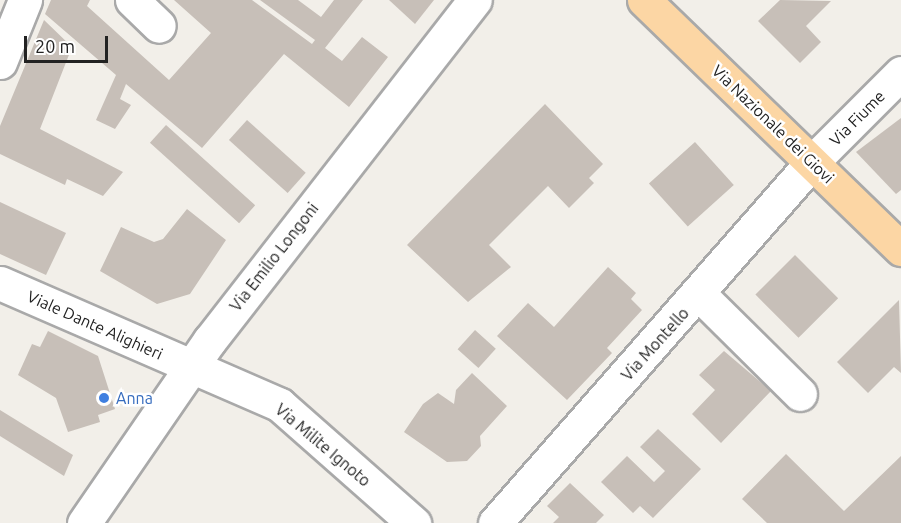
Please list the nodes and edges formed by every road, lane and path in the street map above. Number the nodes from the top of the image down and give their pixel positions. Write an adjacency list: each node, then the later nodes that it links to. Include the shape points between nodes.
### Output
1 (26, 0): 6 (street)
2 (132, 0): 5 (street)
3 (475, 0): 12 (street, Via Emilio Longoni)
4 (644, 0): 8 (main road, Via Nazionale dei Giovi)
5 (159, 26)
6 (1, 52)
7 (901, 73): 8 (street, Via Fiume)
8 (812, 162): 9 (main road, Via Nazionale dei Giovi); 11 (street, Via Montello)
9 (901, 249)
10 (0, 283): 12 (street, Viale Dante Alighieri)
11 (699, 294): 13 (street); 16 (street, Via Montello)
12 (191, 367): 14 (street, Via Emilio Longoni); 15 (street, Via Milite Ignoto, via 280,405)
13 (800, 394)
14 (84, 523)
15 (414, 523)
16 (495, 523)

